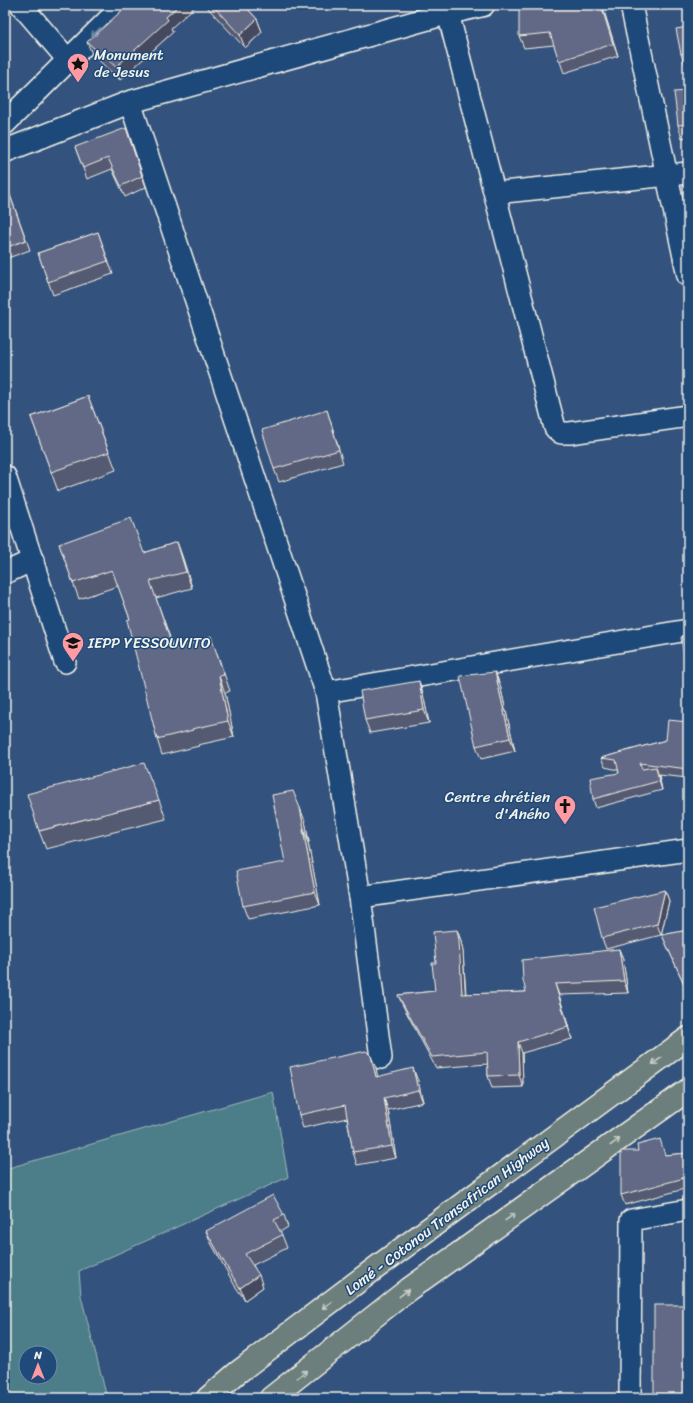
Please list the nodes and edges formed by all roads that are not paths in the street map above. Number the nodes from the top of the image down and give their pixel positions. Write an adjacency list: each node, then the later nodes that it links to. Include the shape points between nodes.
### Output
1 (21, 5): 6 (street)
2 (124, 5): 6 (street, one-way to 6)
3 (483, 5): 5 (street)
4 (631, 5): 11 (street)
5 (448, 13): 7 (street); 12 (street)
6 (68, 60): 8 (street)
7 (130, 102): 9 (street); 20 (street)
8 (5, 123)
9 (5, 152)
10 (688, 173): 11 (street)
11 (667, 175): 12 (street); 13 (street)
12 (495, 193): 14 (street, via 555,428 561,433 570,434)
13 (688, 276)
14 (688, 416)
15 (5, 476): 16 (street)
16 (33, 560): 17 (street); 19 (street)
17 (5, 573)
18 (688, 630): 20 (street)
19 (65, 662)
20 (326, 692): 22 (street)
21 (688, 850): 22 (street)
22 (360, 897): 24 (street)
23 (688, 1038): 27 (highway, Lomé - Cotonou Transafrican Highway, one-way to 27, via 377,1268 237,1373)
24 (381, 1058)
25 (688, 1090): 28 (highway, one-way to 25, via 409,1289)
26 (688, 1210): 29 (street, via 631,1220)
27 (208, 1398)
28 (271, 1398)
29 (630, 1398)

